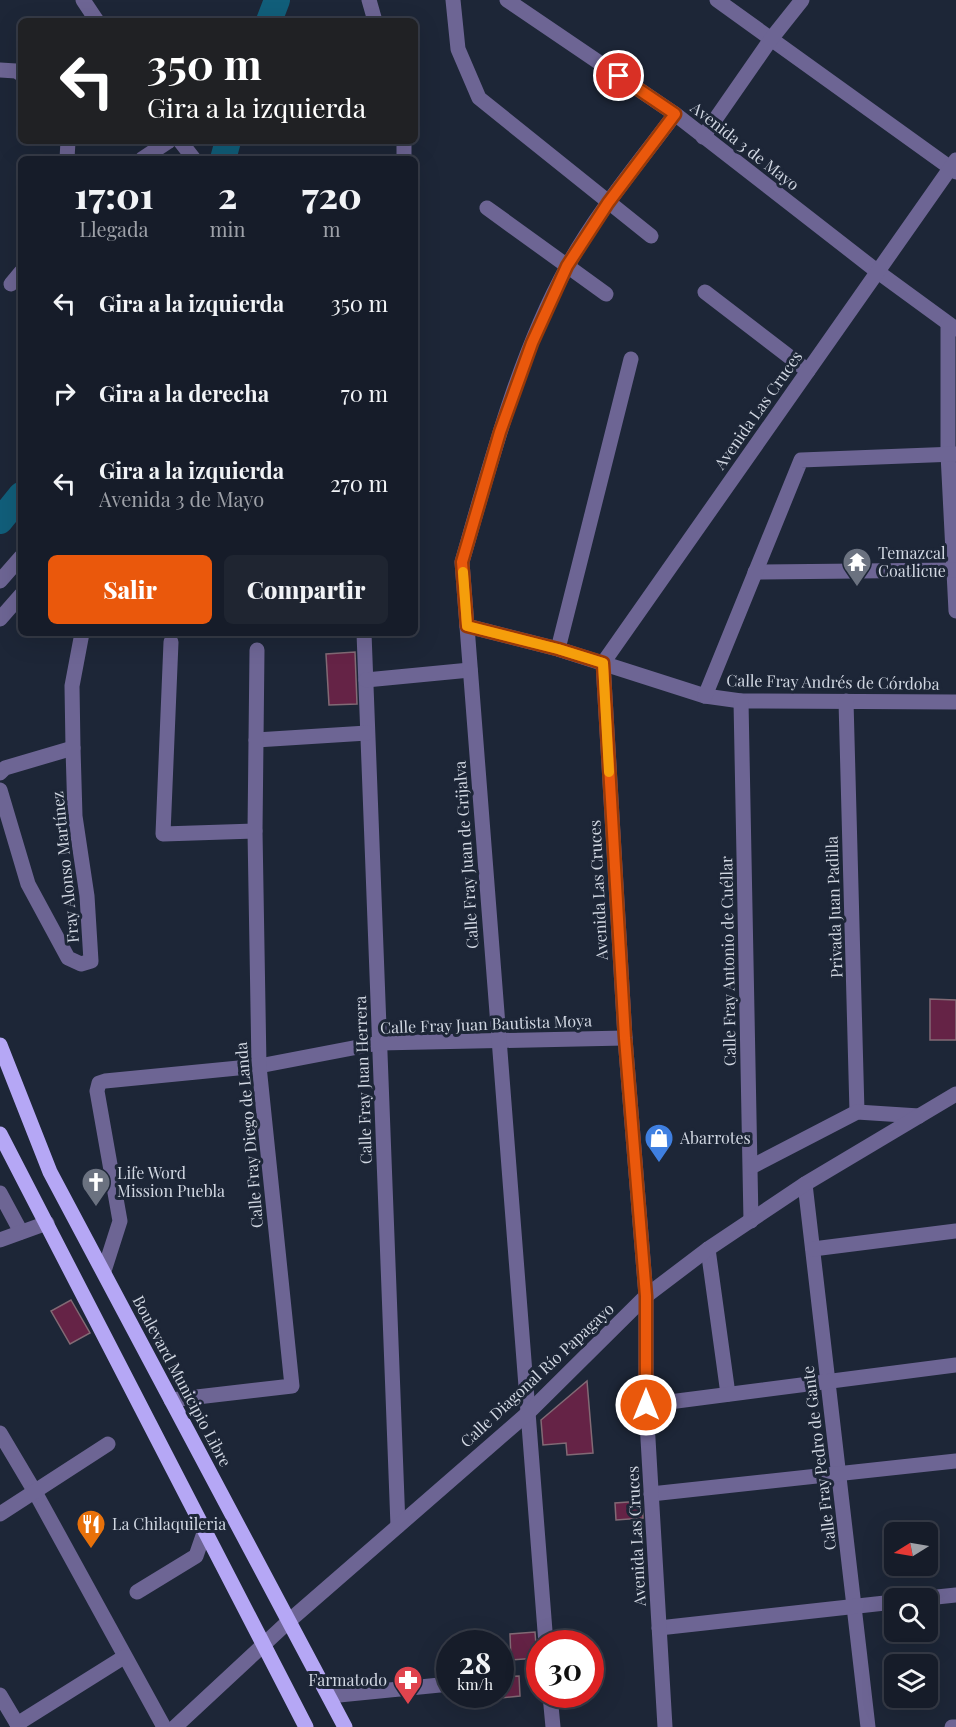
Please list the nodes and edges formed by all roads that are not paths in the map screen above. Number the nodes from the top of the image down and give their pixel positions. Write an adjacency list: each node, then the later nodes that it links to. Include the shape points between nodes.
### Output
1 (83, 0): 7 (street)
2 (369, 0): 8 (street)
3 (453, 0): 19 (street, via 458,49 479,98)
4 (507, 0): 12 (street, Avenida 3 de Mayo)
5 (717, 0): 9 (street)
6 (802, 0): 9 (street)
7 (95, 18)
8 (374, 18)
9 (771, 39): 13 (street); 18 (street)
10 (0, 70): 11 (street)
11 (18, 72)
12 (675, 114): 13 (street, Avenida 3 de Mayo); 19 (street, Calle Fray Juan de Grijalva)
13 (703, 137): 23 (street, Avenida 3 de Mayo)
14 (164, 144): 16 (street)
15 (182, 144): 17 (street)
16 (146, 156)
17 (192, 156)
18 (954, 167): 23 (street, Avenida Las Cruces)
19 (608, 203): 21 (street); 22 (street, Calle Fray Juan de Grijalva)
20 (487, 208): 22 (street)
21 (651, 236)
22 (567, 266): 27 (street); 39 (street, Calle Fray Juan de Grijalva, via 532,343 500,432 462,562)
23 (878, 272): 28 (street, Avenida 3 de Mayo); 30 (street, Avenida Las Cruces)
24 (18, 276): 25 (street)
25 (11, 284)
26 (705, 292): 30 (street)
27 (606, 294)
28 (952, 326): 31 (street)
29 (631, 359): 43 (street)
30 (808, 371): 45 (street, Avenida Las Cruces)
31 (952, 454): 33 (street); 34 (street, via 801,460)
32 (18, 560): 35 (street)
33 (955, 570): 34 (street); 37 (street)
34 (755, 572): 48 (street)
35 (0, 581)
36 (18, 598): 38 (street)
37 (956, 611)
38 (0, 619)
39 (467, 626): 43 (street, Calle Fray Andrés de Córdoba); 46 (street, Calle Fray Juan de Grijalva)
40 (81, 636): 54 (street, via 72,686)
41 (364, 636): 47 (street, Calle Fray Juan Herrera)
42 (171, 642): 57 (street, via 163,834)
43 (558, 649): 45 (street, Calle Fray Andrés de Córdoba)
44 (257, 650): 53 (street, Calle Fray Diego de Landa)
45 (603, 663): 48 (street, Calle Fray Andrés de Córdoba); 58 (street, Avenida Las Cruces)
46 (470, 670): 47 (street); 59 (street, Calle Fray Juan de Grijalva)
47 (366, 680): 52 (street, Calle Fray Juan Herrera)
48 (705, 696): 49 (street, Calle Fray Andrés de Córdoba)
49 (741, 701): 50 (street, Calle Fray Andrés de Córdoba); 67 (street, Calle Fray Antonio de Cuéllar)
50 (846, 701): 51 (street, Calle Fray Andrés de Córdoba); 64 (street, Privada Juan Padilla)
51 (956, 702)
52 (367, 733): 53 (street); 60 (street, Calle Fray Juan Herrera)
53 (256, 740): 57 (street, Calle Fray Diego de Landa)
54 (73, 748): 55 (street, via 5,768); 56 (street, Fray Alonso Martínez, via 75,816 87,896 91,961 81,964 68,958 44,916 28,884)
55 (0, 773)
56 (0, 790)
57 (255, 831): 62 (street, Calle Fray Diego de Landa)
58 (625, 1038): 59 (street, Calle Fray Juan Bautista Moya); 78 (street, Avenida Las Cruces)
59 (499, 1040): 60 (street, Calle Fray Juan Bautista Moya); 84 (street, Calle Fray Juan de Grijalva)
60 (379, 1043): 62 (street, Calle Fray Juan Bautista Moya); 92 (street, Calle Fray Juan Herrera)
61 (0, 1045): 77 (main road, Boulevard Municipio Libre, via 50,1172)
62 (258, 1066): 77 (street, Calle Fray Juan Bautista Moya, via 99,1083 97,1091 120,1221); 82 (street, Calle Fray Diego de Landa, via 292,1386)
63 (956, 1094): 65 (street, Calle Diagonal Río Papagayo)
64 (857, 1112): 65 (street); 67 (street)
65 (919, 1116): 68 (street, Calle Diagonal Río Papagayo)
66 (0, 1134): 71 (main road)
67 (751, 1167): 70 (street, Calle Fray Antonio de Cuéllar)
68 (805, 1184): 70 (street, Calle Diagonal Río Papagayo); 76 (street, Calle Fray Pedro de Gante)
69 (0, 1193): 73 (street)
70 (751, 1221): 75 (street, Calle Diagonal Río Papagayo)
71 (47, 1223): 73 (street); 93 (main road)
72 (956, 1231): 76 (street)
73 (21, 1232): 74 (street)
74 (0, 1240)
75 (708, 1249): 78 (street, Calle Diagonal Río Papagayo); 81 (street)
76 (813, 1249): 80 (street, Calle Fray Pedro de Gante)
77 (104, 1271): 82 (main road, Boulevard Municipio Libre)
78 (646, 1296): 83 (street, Avenida Las Cruces); 84 (street, Calle Diagonal Río Papagayo)
79 (956, 1365): 80 (street)
80 (828, 1381): 81 (street); 88 (street, Calle Fray Pedro de Gante)
81 (728, 1394): 83 (street)
82 (171, 1400): 101 (main road, Boulevard Municipio Libre)
83 (646, 1405): 90 (street, Avenida Las Cruces)
84 (528, 1413): 92 (street, Calle Diagonal Río Papagayo); 103 (street, Calle Fray Juan de Grijalva)
85 (0, 1433): 89 (street)
86 (108, 1444): 89 (street)
87 (956, 1461): 88 (street)
88 (839, 1474): 90 (street); 100 (street, Calle Fray Pedro de Gante)
89 (35, 1492): 91 (street); 105 (street)
90 (651, 1494): 102 (street, Avenida Las Cruces)
91 (0, 1514)
92 (398, 1526): 101 (street, Calle Diagonal Río Papagayo)
93 (206, 1530): 94 (street); 95 (main road)
94 (196, 1556): 95 (street); 96 (street)
95 (222, 1562): 104 (main road)
96 (137, 1592)
97 (956, 1595): 98 (street)
98 (938, 1597)
99 (884, 1603): 100 (street)
100 (854, 1606): 102 (street); 117 (street, Calle Fray Pedro de Gante)
101 (289, 1621): 104 (street, Calle Diagonal Río Papagayo); 108 (main road, Boulevard Municipio Libre)
102 (659, 1628): 116 (street, Avenida Las Cruces)
103 (545, 1630)
104 (264, 1644): 112 (street, Calle Diagonal Río Papagayo); 113 (main road)
105 (124, 1657): 110 (street); 111 (street)
106 (436, 1685): 108 (street)
107 (0, 1695): 110 (street)
108 (329, 1696): 114 (main road, Boulevard Municipio Libre)
109 (551, 1708): 115 (street)
110 (18, 1725)
111 (164, 1727)
112 (175, 1727)
113 (306, 1727)
114 (345, 1727)
115 (553, 1727)
116 (665, 1727)
117 (868, 1727)

